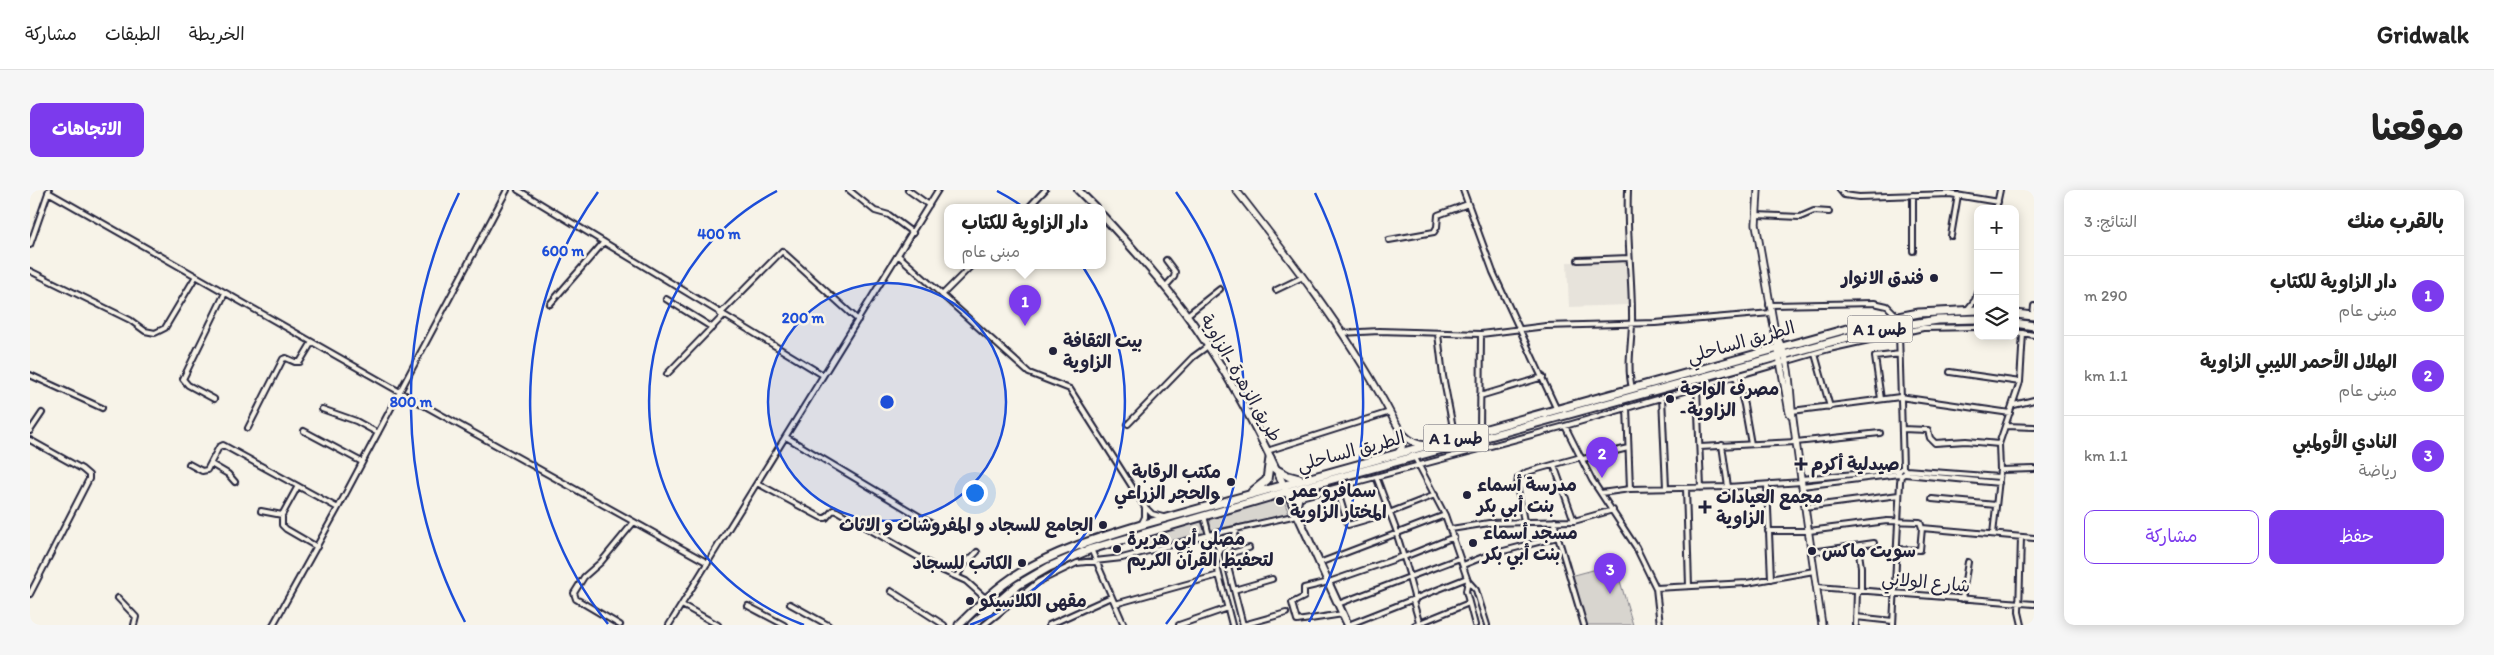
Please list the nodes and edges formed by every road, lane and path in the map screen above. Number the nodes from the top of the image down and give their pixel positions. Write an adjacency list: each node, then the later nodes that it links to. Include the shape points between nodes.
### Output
1 (507, 190): 91 (street)
2 (518, 190): 33 (street)
3 (849, 190): 30 (street, via 875,211 889,215)
4 (908, 190): 25 (street)
5 (938, 190): 25 (street)
6 (1046, 190): 22 (street)
7 (1078, 190): 23 (main road)
8 (1236, 190): 43 (street)
9 (1463, 190): 24 (street)
10 (1628, 190): 37 (street)
11 (1758, 190): 28 (street)
12 (1840, 190): 19 (street, via 1849,197)
13 (1907, 190): 19 (street)
14 (2000, 190): 21 (street)
15 (48, 191): 34 (street); 42 (street)
16 (1924, 192): 17 (street); 20 (street)
17 (1941, 192): 18 (street)
18 (1958, 195): 21 (street); 31 (street)
19 (1906, 196): 20 (street)
20 (1913, 196): 35 (street)
21 (1998, 202): 26 (street)
22 (1032, 204)
23 (1092, 204)
24 (1468, 204): 32 (street, via 1438,215 1434,232); 69 (street, via 1493,272)
25 (929, 205): 30 (street)
26 (1997, 205)
27 (1829, 212): 28 (street, via 1814,211 1800,217)
28 (1756, 215): 52 (street)
29 (1106, 220): 44 (main road, طريق الزهرة -الزاوية)
30 (913, 232): 36 (street)
31 (1951, 236)
32 (1389, 240)
33 (604, 242): 51 (street); 58 (street)
34 (30, 245)
35 (1913, 251)
36 (900, 256): 48 (street); 63 (street)
37 (1629, 258): 39 (street); 64 (street)
38 (1166, 260): 44 (street, via 1175,272)
39 (1578, 260)
40 (968, 269): 48 (street)
41 (30, 271): 42 (street, via 150,333 165,328)
42 (196, 276): 47 (street)
43 (1303, 277): 46 (street); 71 (street)
44 (1166, 287): 59 (main road, طريق الزهرة -الزاوية)
45 (1220, 289): 59 (street)
46 (1276, 290)
47 (225, 293): 77 (street); 96 (street, via 183,379)
48 (942, 295): 168 (street, via 1029,373 1070,389)
49 (666, 300): 68 (street)
50 (1974, 302): 54 (street)
51 (550, 304)
52 (1769, 305): 56 (street); 60 (street, via 1874,303 1886,306)
53 (2034, 306): 61 (street)
54 (1967, 310): 55 (highway, الطريق الساحلي / A 1 طس); 60 (highway, الطريق الساحلي / A 1 طس)
55 (1974, 310)
56 (1770, 313): 64 (street); 81 (street)
57 (2019, 314): 61 (highway)
58 (722, 315): 63 (street, via 782,251); 68 (street); 85 (street)
59 (1186, 315): 78 (main road, طريق الزهرة -الزاوية)
60 (1897, 316): 81 (highway, الطريق الساحلي / A 1 طس)
61 (2033, 316)
62 (1974, 319): 81 (highway, الطريق الساحلي / A 1 طس, via 1910,323)
63 (858, 320): 85 (street)
64 (1632, 323): 69 (street); 90 (street)
65 (2019, 324): 66 (highway)
66 (2034, 326)
67 (1974, 327): 72 (street, via 1942,326)
68 (713, 328): 83 (street)
69 (1520, 330): 75 (street); 87 (street)
70 (2019, 332): 73 (street)
71 (1342, 333): 74 (street); 104 (street)
72 (1899, 333): 79 (street); 80 (street)
73 (2023, 333): 76 (street); 88 (street)
74 (1438, 334): 75 (street); 121 (street)
75 (1481, 334): 92 (street)
76 (2034, 335)
77 (312, 342): 91 (street); 112 (street, via 300,362 283,359)
78 (1208, 346): 108 (street); 130 (main road, طريق الزهرة -الزاوية)
79 (1815, 354): 81 (street); 101 (street)
80 (1900, 354): 94 (street); 95 (street, via 1875,357)
81 (1782, 355): 86 (street); 90 (highway, الطريق الساحلي / A 1 طس); 106 (street); 133 (highway, الطريق الساحلي / A 1 طس)
82 (1950, 372): 88 (street)
83 (667, 374)
84 (30, 375): 100 (street)
85 (823, 376): 120 (street)
86 (1736, 376): 89 (street); 124 (street)
87 (1543, 377): 92 (street); 103 (street)
88 (2020, 382): 98 (street)
89 (1698, 387): 93 (street); 128 (street)
90 (1632, 388): 103 (highway, الطريق الساحلي / A 1 طس)
91 (400, 392): 118 (street); 183 (street)
92 (1480, 396): 116 (street)
93 (1662, 397): 99 (street); 155 (street)
94 (1900, 397): 95 (street); 107 (street); 113 (street)
95 (1881, 399): 101 (street)
96 (214, 400)
97 (2034, 400): 98 (street)
98 (2014, 405): 107 (street)
99 (1627, 407): 109 (street); 129 (street)
100 (102, 408)
101 (1830, 408): 106 (street)
102 (322, 409): 118 (street)
103 (1556, 410): 116 (highway, الطريق الساحلي / A 1 طس)
104 (1390, 412): 119 (street); 130 (street)
105 (42, 413): 114 (street)
106 (1791, 413): 123 (street)
107 (2010, 413): 110 (street)
108 (1128, 424)
109 (1565, 426): 134 (street); 139 (street)
110 (2006, 426): 111 (street); 125 (street)
111 (2034, 427)
112 (248, 428)
113 (1902, 429): 125 (street, via 1928,430 1935,443); 143 (street)
114 (30, 431)
115 (304, 431): 135 (street)
116 (1480, 431): 121 (highway, الطريق الساحلي / A 1 طس)
117 (1880, 432): 123 (street)
118 (378, 433): 135 (street)
119 (1402, 434): 126 (street, via 1413,443); 131 (street, via 1402,447)
120 (786, 437): 149 (street); 184 (street)
121 (1455, 438): 126 (highway, الطريق الساحلي / A 1 طس)
122 (30, 440): 229 (street, via 82,469 89,479)
123 (1796, 442): 124 (street); 148 (street)
124 (1751, 444): 127 (street)
125 (1999, 444): 142 (street)
126 (1428, 445): 131 (highway, الطريق الساحلي / A 1 طس)
127 (1722, 445): 128 (street); 154 (street)
128 (1700, 447): 157 (street)
129 (1628, 448): 134 (street); 160 (street)
130 (1267, 451): 132 (main road, طريق الزهرة -الزاوية)
131 (1398, 454): 146 (highway, الطريق الساحلي / A 1 طس)
132 (1270, 458): 140 (main road, طريق الزهرة -الزاوية); 162 (highway, via 1267,480)
133 (1415, 458): 139 (street); 153 (highway, الطريق الساحلي / A 1 طس)
134 (1582, 458): 138 (street); 161 (street)
135 (362, 462): 170 (street)
136 (189, 464): 137 (street, via 204,471)
137 (210, 464): 147 (street); 152 (street, via 223,445)
138 (1554, 465): 180 (street, via 1527,472 1518,478); 182 (street)
139 (1418, 467): 145 (street); 163 (street)
140 (1275, 468): 146 (highway); 158 (main road, طريق الزهرة -الزاوية)
141 (2034, 469): 142 (street)
142 (2000, 470): 144 (street)
143 (1902, 472): 144 (street); 148 (street); 148 (street); 150 (street); 164 (street)
144 (2000, 477): 150 (street)
145 (1377, 478): 159 (street); 173 (street)
146 (1302, 480): 158 (highway, الطريق الساحلي / A 1 طس)
147 (235, 482)
148 (1802, 482): 151 (street); 169 (street)
149 (757, 483): 211 (street); 216 (street, via 822,518 832,510 837,511 939,569)
150 (1999, 483): 167 (street)
151 (1767, 485): 154 (street); 189 (street)
152 (298, 486): 170 (street); 175 (street)
153 (1311, 486): 158 (highway, الطريق الساحلي / A 1 طس); 165 (highway)
154 (1728, 487): 157 (street)
155 (1666, 488): 156 (street); 160 (street)
156 (1686, 488): 157 (street); 222 (street)
157 (1701, 488)
158 (1284, 489): 162 (highway, الطريق الساحلي / A 1 طس); 174 (main road, طريق الزهرة -الزاوية); 177 (highway, الطريق الساحلي / A 1 طس)
159 (1337, 489): 165 (street); 173 (street, via 1347,525)
160 (1630, 489): 161 (street)
161 (1601, 493): 171 (street)
162 (1246, 495): 178 (highway, الطريق الساحلي / A 1 طس)
163 (1435, 495): 173 (street); 176 (street)
164 (1899, 496): 169 (street); 179 (street)
165 (1298, 498): 174 (highway)
166 (1932, 498): 167 (street)
167 (1996, 505): 191 (street)
168 (1145, 507): 178 (street, via 1152,514); 185 (street)
169 (1805, 507): 190 (street)
170 (338, 508): 200 (street)
171 (1613, 510): 182 (street); 224 (street)
172 (261, 511): 175 (street)
173 (1390, 513): 193 (street)
174 (1296, 514): 186 (street); 212 (main road, طريق الزهرة -الزاوية)
175 (282, 515): 200 (street, via 283,527)
176 (1445, 515): 188 (street); 193 (street)
177 (1204, 516): 192 (street); 202 (highway, الطريق الساحلي / A 1 طس)
178 (1165, 518): 185 (highway, الطريق الساحلي / A 1 طس)
179 (1898, 520): 187 (street, via 1918,521); 190 (street); 203 (street)
180 (1524, 521): 181 (street); 188 (street)
181 (1556, 521): 182 (street); 195 (street)
182 (1574, 521)
183 (634, 522): 211 (street); 253 (street, via 574,592 576,599)
184 (932, 524)
185 (1141, 525): 232 (highway, الطريق الساحلي / A 1 طس, via 1065,550 1018,574)
186 (1238, 528): 192 (street); 206 (street)
187 (1922, 528): 191 (street); 203 (street, via 1920,550)
188 (1451, 529): 194 (street)
189 (1768, 531): 190 (street); 220 (street)
190 (1809, 532): 205 (street)
191 (1993, 534): 196 (street)
192 (1209, 535): 209 (street, via 1122,558); 215 (street)
193 (1397, 535): 207 (street); 212 (street)
194 (1454, 537): 207 (street); 208 (street)
195 (1556, 537): 213 (street); 268 (street, via 1559,538)
196 (2021, 537): 197 (street); 236 (street)
197 (2034, 538)
198 (1874, 543): 199 (street)
199 (1858, 546): 205 (street); 226 (street, via 1861,567)
200 (316, 547): 252 (street)
201 (1249, 548): 206 (street)
202 (1091, 549): 209 (street); 260 (highway, الطريق الساحلي / A 1 طس, via 1018,585)
203 (1896, 549): 228 (street)
204 (976, 552): 216 (street)
205 (1812, 552): 214 (street)
206 (1225, 556): 225 (street)
207 (1404, 556): 217 (street); 221 (street)
208 (1460, 558): 213 (street); 217 (street)
209 (1095, 560): 230 (street); 261 (street, via 1070,566 1038,582)
210 (1968, 562): 233 (street)
211 (708, 563): 241 (street)
212 (1319, 563): 221 (main road, طريق الزهرة -الزاوية)
213 (1463, 565): 219 (street)
214 (1814, 571): 220 (street); 223 (street)
215 (1219, 575): 238 (street); 243 (street)
216 (958, 576): 232 (street)
217 (1409, 578): 234 (street); 239 (street)
218 (1272, 579): 225 (street)
219 (1468, 579): 234 (street); 235 (street); 267 (street, via 1476,590)
220 (1770, 579): 222 (street)
221 (1329, 582): 239 (main road, طريق الزهرة -الزاوية); 245 (street, via 1304,588 1304,597 1292,603 1296,621)
222 (1690, 586): 224 (street)
223 (1817, 587): 226 (street, شارع الولاني); 270 (street)
224 (1656, 588): 269 (street)
225 (1234, 590): 265 (street)
226 (1859, 590): 228 (street, شارع الولاني); 246 (street)
227 (891, 592): 258 (street)
228 (1895, 592): 233 (street, شارع الولاني); 247 (street)
229 (30, 594)
230 (1111, 597): 238 (street); 248 (street)
231 (118, 598): 251 (street, via 136,617)
232 (986, 598): 259 (highway, الطريق الساحلي / A 1 طس)
233 (1962, 598): 236 (street, شارع الولاني)
234 (1414, 601): 249 (street); 266 (street)
235 (1468, 603): 249 (street); 250 (street)
236 (2020, 603): 240 (street, شارع الولاني); 272 (street)
237 (790, 604): 257 (street)
238 (1115, 604): 262 (street)
239 (1338, 604): 245 (main road, طريق الزهرة -الزاوية)
240 (2034, 604)
241 (682, 605): 254 (street); 255 (street)
242 (748, 606): 256 (street)
243 (1228, 608): 263 (street); 264 (street)
244 (1286, 613): 265 (street)
245 (1343, 614): 266 (main road, طريق الزهرة -الزاوية)
246 (1856, 617): 247 (street); 271 (street)
247 (1893, 623)
248 (1052, 624)
249 (1418, 624)
250 (1474, 624)
251 (134, 625)
252 (273, 625)
253 (620, 625)
254 (669, 625)
255 (718, 625)
256 (784, 625)
257 (828, 625)
258 (944, 625)
259 (958, 625)
260 (972, 625)
261 (984, 625)
262 (1124, 625)
263 (1179, 625)
264 (1232, 625)
265 (1243, 625)
266 (1348, 625)
267 (1486, 625)
268 (1584, 625)
269 (1660, 625)
270 (1822, 625)
271 (1856, 625)
272 (2022, 625)

